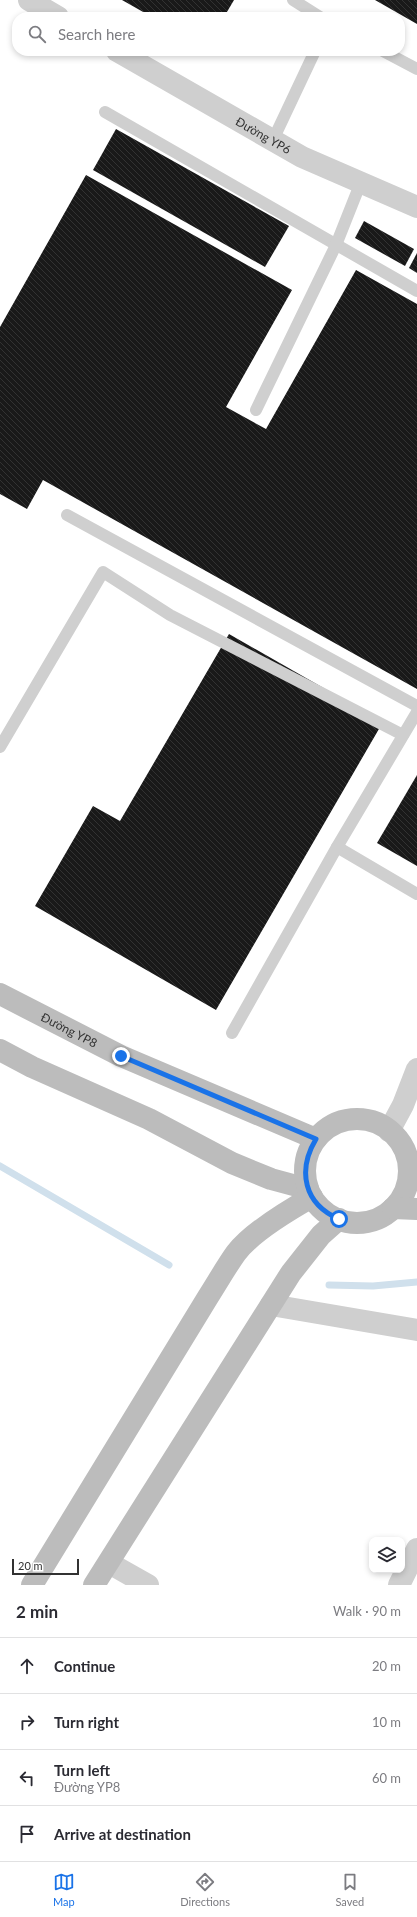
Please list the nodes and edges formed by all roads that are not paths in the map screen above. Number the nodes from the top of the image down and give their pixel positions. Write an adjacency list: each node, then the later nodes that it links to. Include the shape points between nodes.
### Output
1 (28, 0): 3 (street)
2 (292, 0): 4 (lane)
3 (49, 12)
4 (312, 12)
5 (126, 56): 10 (street, Đường YP6)
6 (313, 56): 10 (lane)
7 (392, 56): 8 (lane)
8 (417, 69)
9 (105, 112): 13 (lane)
10 (273, 140): 11 (street, Đường YP6, via 302,157)
11 (361, 182): 12 (street, Đường YP6); 13 (lane)
12 (417, 207)
13 (336, 245): 14 (lane); 15 (lane)
14 (417, 291)
15 (256, 410)
16 (66, 515): 17 (lane)
17 (417, 706)
18 (417, 712): 19 (lane)
19 (403, 735): 20 (lane, via 170,615 102,572); 21 (lane)
20 (0, 747)
21 (337, 847): 22 (lane); 24 (lane)
22 (417, 894)
23 (0, 994): 27 (main road, Đường YP8, via 121,1056)
24 (232, 1032)
25 (0, 1050): 29 (main road, via 149,1119 232,1163)
26 (417, 1069): 28 (street, via 403,1105)
27 (316, 1139): 28 (main road, via 333,1125 349,1120 367,1120 383,1126); 29 (main road, via 306,1160 305,1171)
28 (403, 1142): 30 (main road, via 409,1168 407,1185 400,1200)
29 (310, 1193): 32 (main road, via 320,1208); 37 (main road, via 236,1253)
30 (392, 1208): 31 (main road); 32 (main road, via 381,1217 365,1222 346,1222)
31 (417, 1209)
32 (339, 1219): 33 (main road, via 301,1259)
33 (271, 1304): 34 (street); 36 (main road)
34 (417, 1330)
35 (417, 1549): 40 (street)
36 (108, 1563): 38 (main road); 39 (street)
37 (32, 1585)
38 (94, 1585)
39 (148, 1585)
40 (399, 1585)

